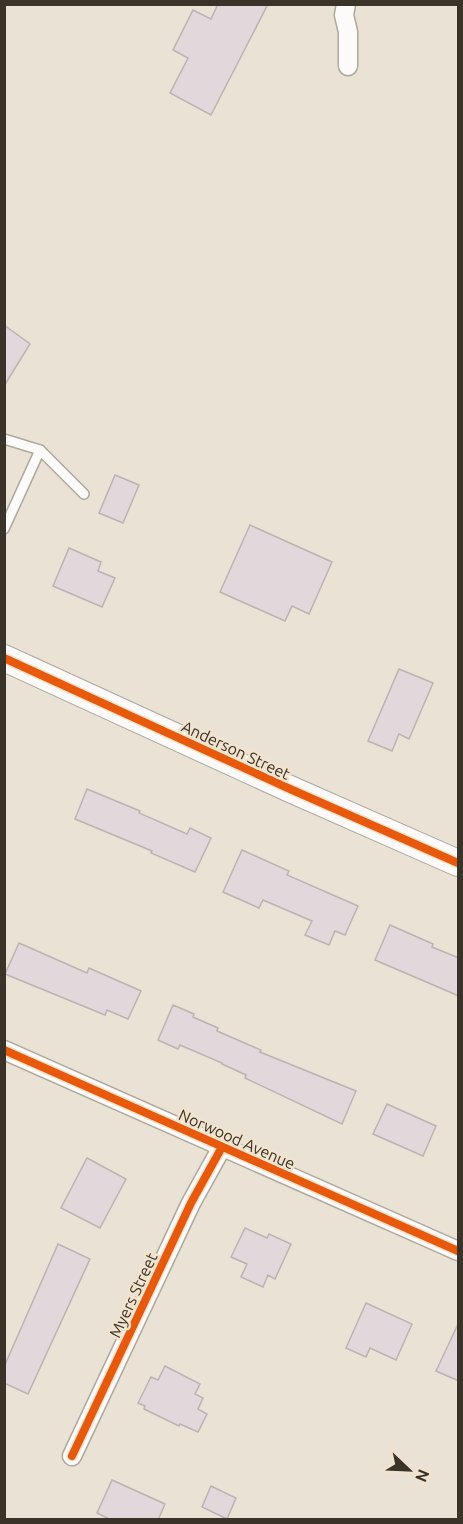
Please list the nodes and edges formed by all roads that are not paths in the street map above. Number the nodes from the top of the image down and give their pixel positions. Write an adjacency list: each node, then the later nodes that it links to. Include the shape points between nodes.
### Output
1 (346, 4): 2 (street)
2 (348, 66)
3 (4, 439): 4 (lane)
4 (40, 450): 5 (lane); 6 (lane)
5 (84, 495)
6 (4, 529)
7 (4, 658): 8 (street, Anderson Street)
8 (459, 863)
9 (4, 1050): 10 (street, Norwood Avenue)
10 (222, 1147): 11 (street, Norwood Avenue); 12 (street, Myers Street, via 191,1203)
11 (459, 1251)
12 (72, 1456)

